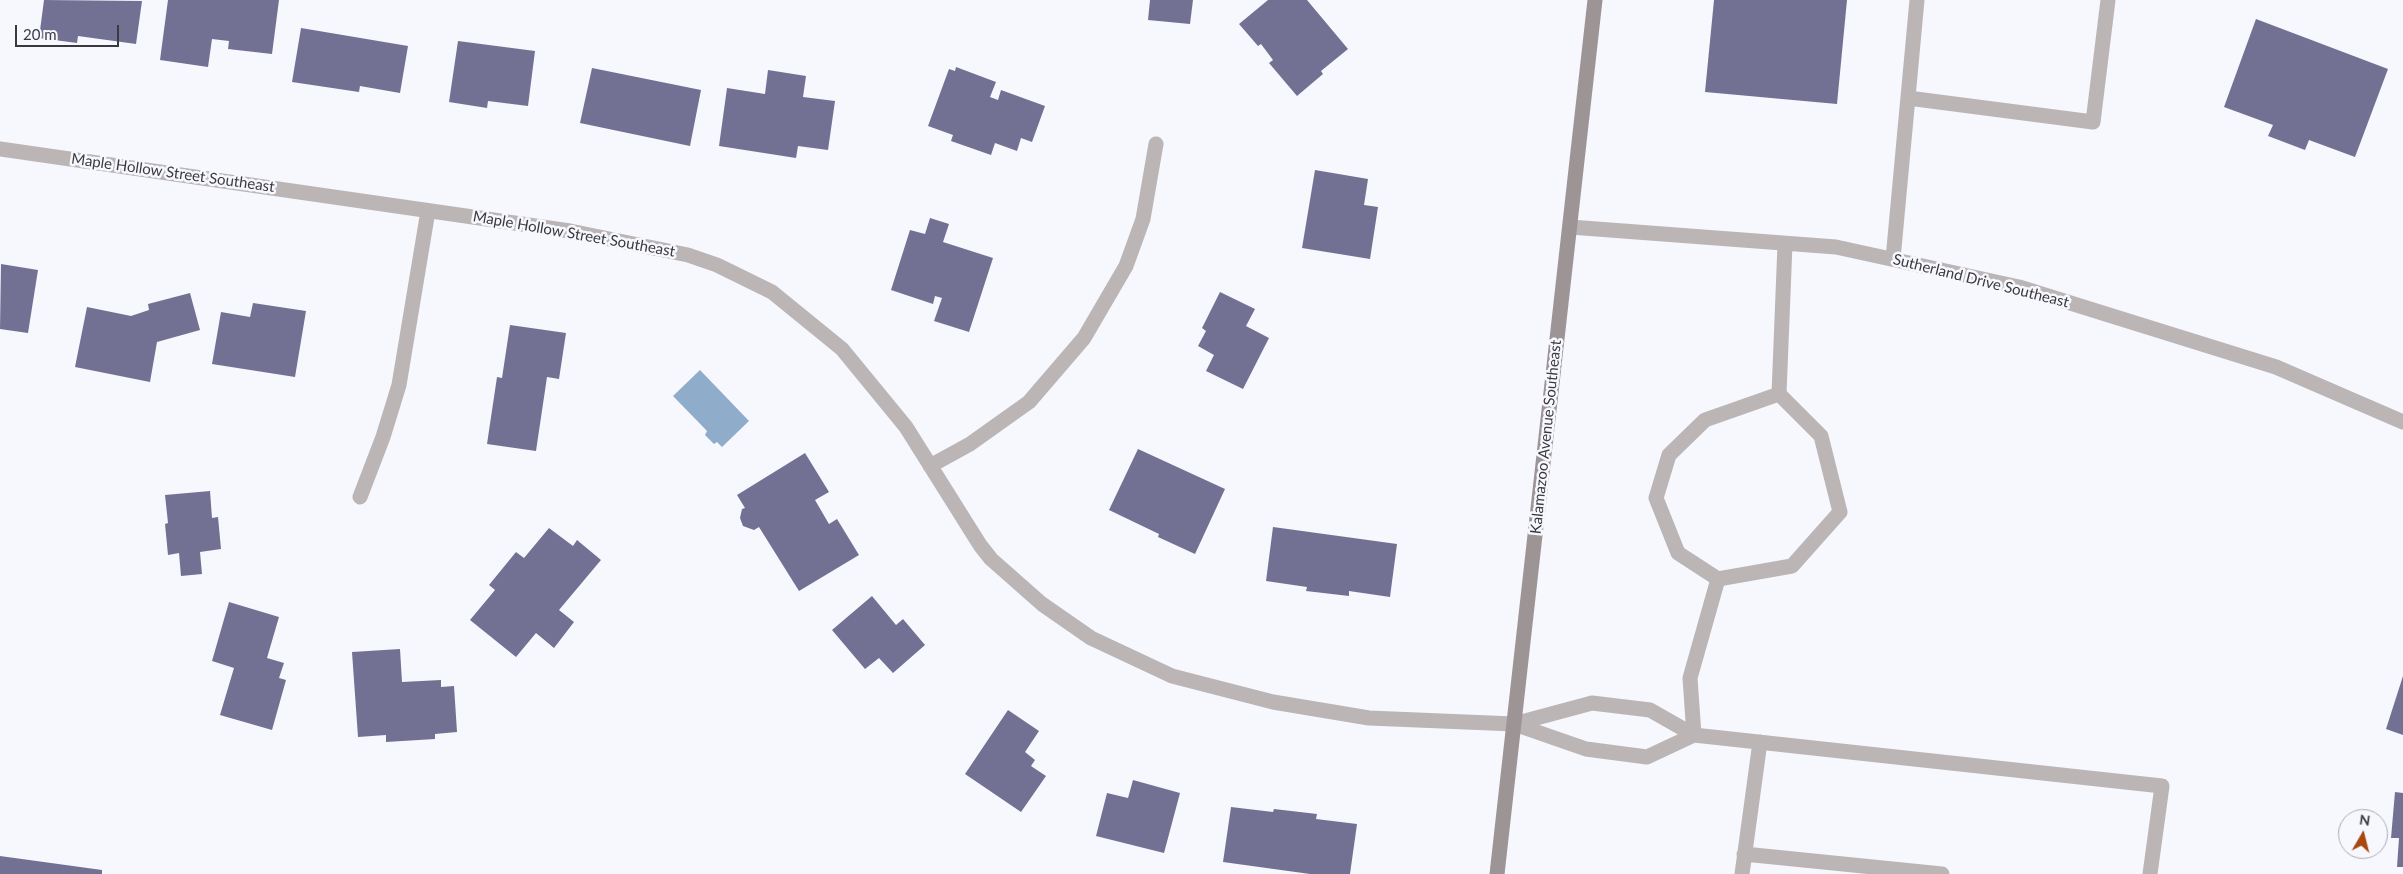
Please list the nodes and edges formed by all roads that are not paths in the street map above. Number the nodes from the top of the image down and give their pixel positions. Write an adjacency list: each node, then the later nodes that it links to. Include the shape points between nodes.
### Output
1 (1595, 0): 8 (main road, Kalamazoo Avenue Southeast)
2 (1917, 0): 4 (street)
3 (2108, 0): 4 (street, via 2093,122)
4 (1908, 98): 10 (street)
5 (1156, 144): 13 (street, via 1140,229 1126,266 1084,338 1029,402 970,444)
6 (0, 149): 7 (street, Maple Hollow Street Southeast)
7 (428, 211): 13 (street, Maple Hollow Street Southeast, via 570,231 688,255 717,265 772,292 842,349 906,427); 14 (street, via 399,385)
8 (1570, 227): 9 (street, Sutherland Drive Southeast); 16 (main road, Kalamazoo Avenue Southeast)
9 (1785, 244): 10 (street, Sutherland Drive Southeast, via 1836,247); 11 (street)
10 (1893, 258): 12 (street, Sutherland Drive Southeast, via 2019,288 2276,367)
11 (1779, 394): 15 (street, via 1705,420 1669,455 1656,498 1678,553); 15 (street, via 1821,436 1840,512 1792,566)
12 (2403, 422)
13 (930, 466): 16 (street, Maple Hollow Street Southeast, via 991,559 1042,604 1090,638 1121,654 1172,676 1273,702 1369,718)
14 (360, 497)
15 (1718, 579): 17 (street, via 1690,678)
16 (1514, 724): 17 (street, via 1586,749 1647,757); 17 (street, via 1592,703 1650,710); 20 (main road, Kalamazoo Avenue Southeast)
17 (1694, 735): 18 (street)
18 (1760, 742): 19 (street); 23 (street, via 2162,786)
19 (1744, 854): 21 (street); 22 (street)
20 (1497, 874)
21 (1742, 874)
22 (1942, 874)
23 (2150, 874)

